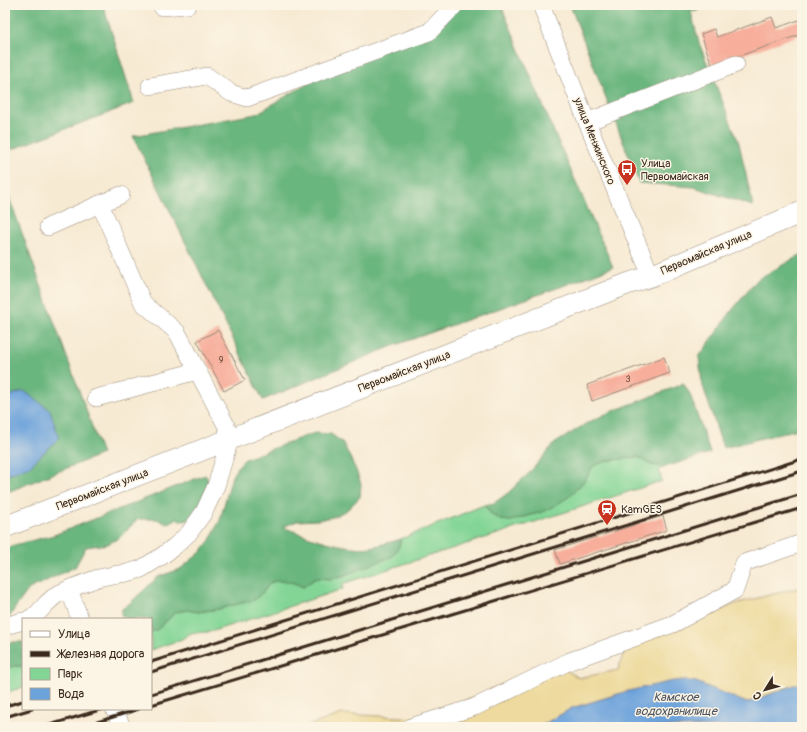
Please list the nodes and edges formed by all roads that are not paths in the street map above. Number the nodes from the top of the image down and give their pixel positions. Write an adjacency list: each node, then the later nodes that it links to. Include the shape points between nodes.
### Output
1 (162, 5): 2 (street)
2 (188, 5)
3 (455, 5): 6 (street, via 429,32 247,98 231,93 208,76)
4 (541, 5): 7 (street, улица Менжинского)
5 (736, 64): 7 (street)
6 (150, 86)
7 (587, 122): 12 (street, улица Менжинского)
8 (121, 195): 9 (street)
9 (100, 204): 11 (street); 13 (street, via 144,303 177,332)
10 (802, 212): 12 (main road, Первомайская улица)
11 (48, 227)
12 (651, 276): 15 (main road, Первомайская улица)
13 (197, 371): 14 (street); 15 (street, via 226,425)
14 (96, 398)
15 (230, 439): 16 (main road, Первомайская улица); 18 (street, via 216,486 204,512 175,546 141,569 98,578)
16 (5, 527)
17 (802, 543): 25 (street, via 744,564 735,590 673,624 570,661 475,707)
18 (68, 589): 19 (street, via 56,595); 20 (street)
19 (31, 618)
20 (80, 618)
21 (22, 621): 22 (street)
22 (5, 626)
23 (114, 710): 24 (street)
24 (122, 727)
25 (410, 727)

